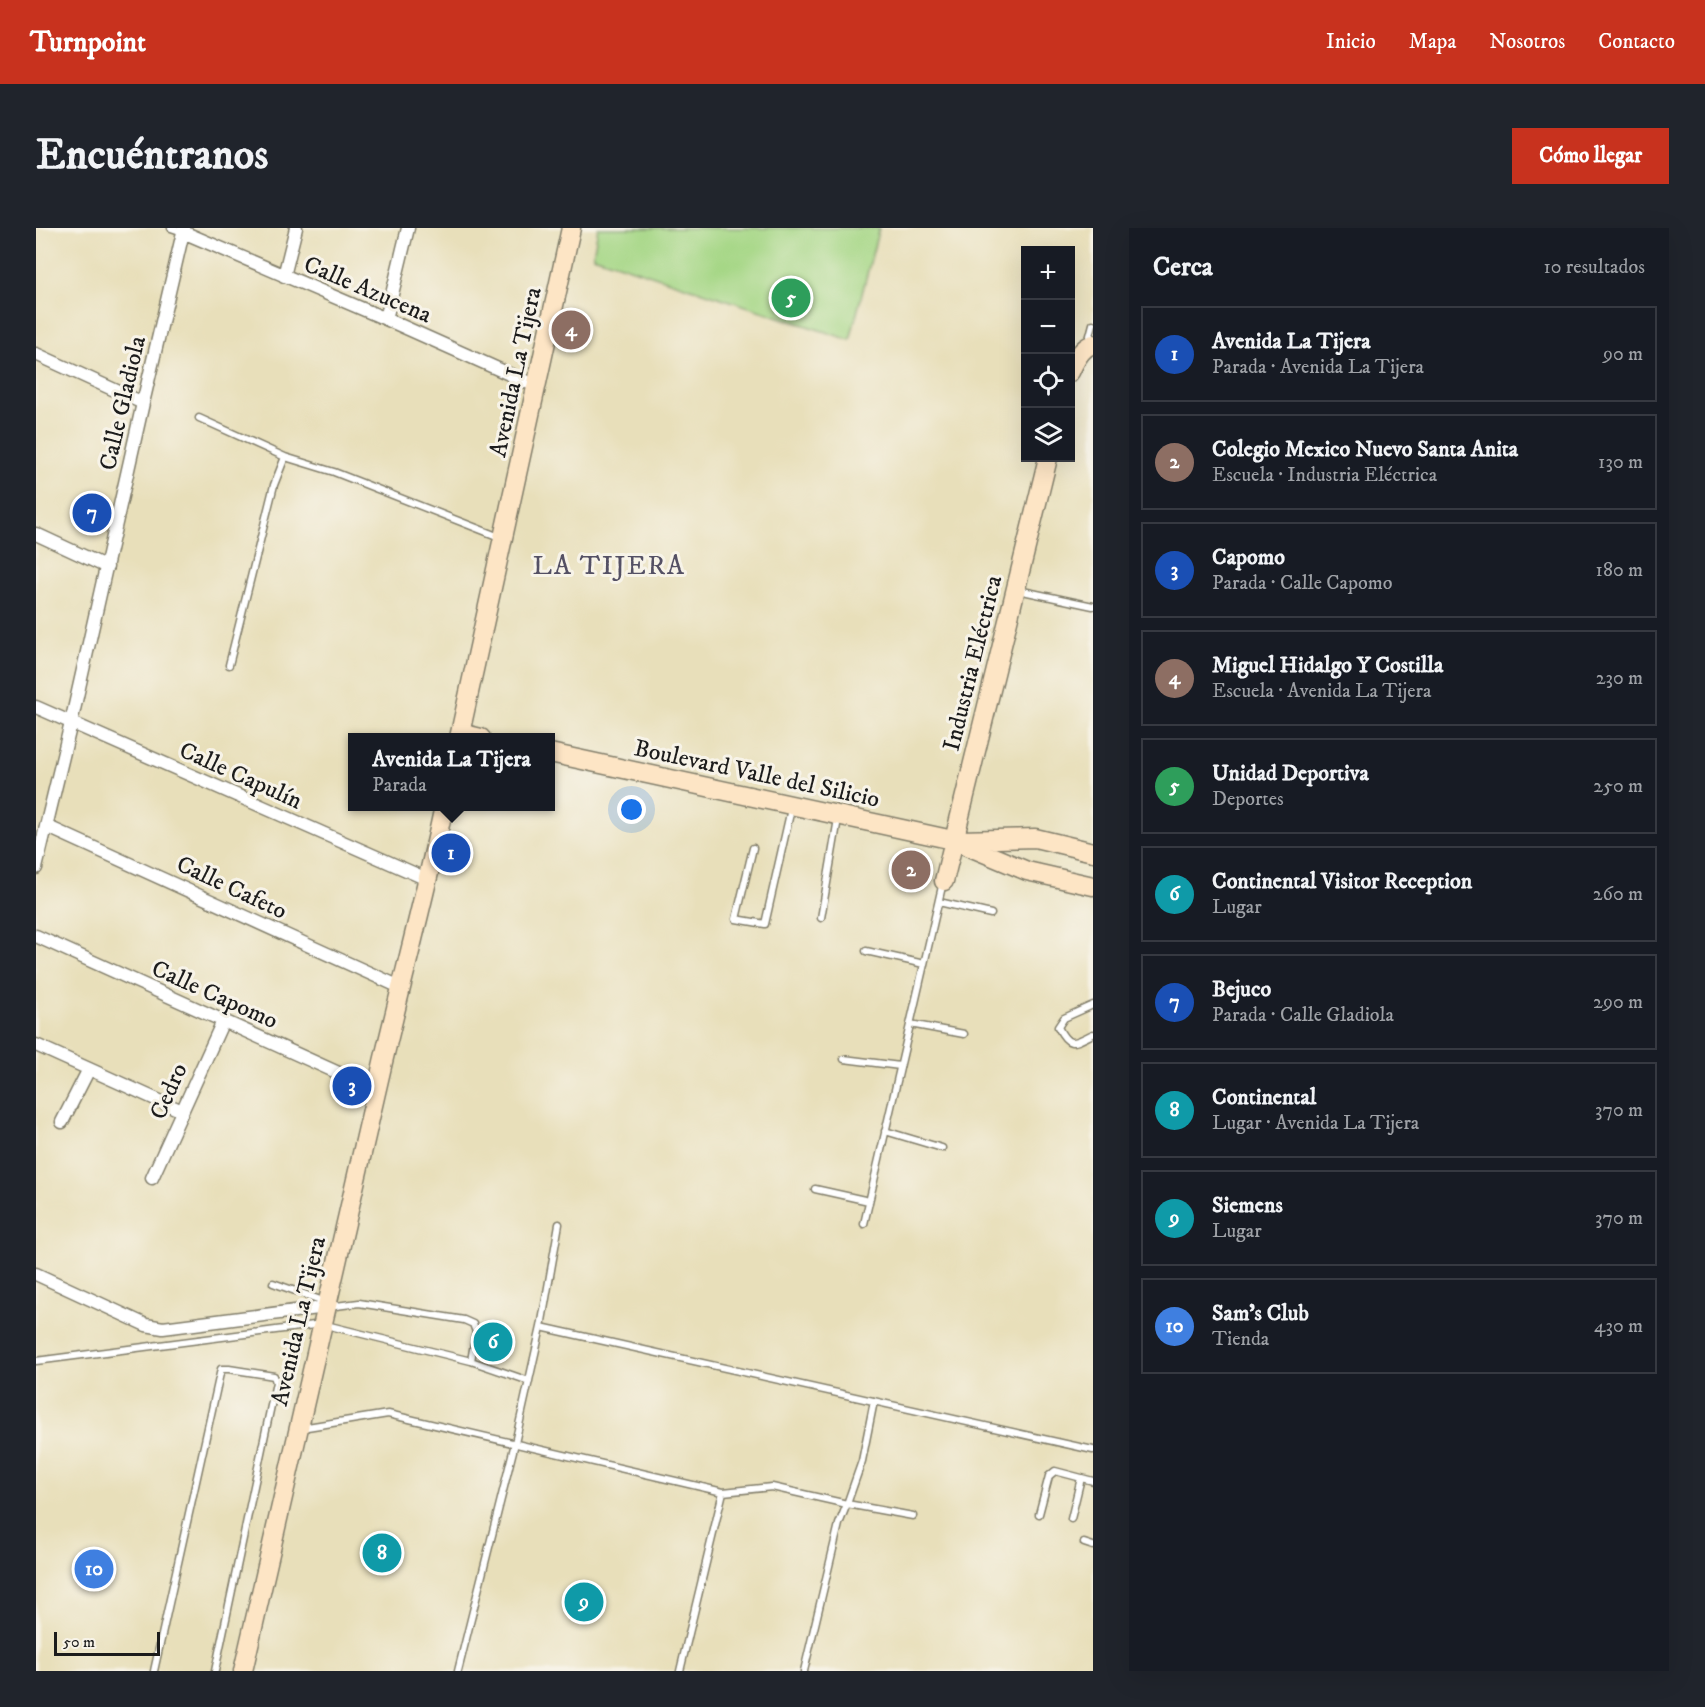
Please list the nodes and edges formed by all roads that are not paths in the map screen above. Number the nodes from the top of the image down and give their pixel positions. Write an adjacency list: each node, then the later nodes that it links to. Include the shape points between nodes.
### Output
1 (171, 228): 5 (lane)
2 (296, 228): 6 (street)
3 (408, 228): 7 (street)
4 (571, 228): 12 (main road, Avenida La Tijera)
5 (184, 230): 6 (street, Calle Azucena); 13 (street, Calle Gladiola)
6 (285, 276): 7 (street, Calle Azucena)
7 (386, 319): 12 (street, Calle Azucena)
8 (1093, 324): 9 (lane)
9 (1090, 345): 11 (main road)
10 (36, 354): 13 (street)
11 (1075, 360)
12 (536, 386): 18 (main road, Avenida La Tijera)
13 (143, 403): 19 (street, Calle Gladiola)
14 (199, 418): 15 (lane)
15 (285, 457): 18 (lane, via 334,472); 22 (lane, via 274,485)
16 (1047, 462): 20 (main road, Industria Eléctrica)
17 (36, 534): 19 (street)
18 (502, 539): 25 (main road, Avenida La Tijera)
19 (107, 567): 24 (street, Calle Gladiola)
20 (1015, 589): 21 (lane); 31 (main road, Industria Eléctrica)
21 (1093, 606)
22 (229, 665)
23 (36, 707): 24 (street, Calle Capulín)
24 (71, 723): 30 (street, Calle Gladiola); 35 (street, Calle Capulín)
25 (459, 733)
26 (555, 754): 27 (main road, Boulevard Valle del Silicio)
27 (792, 805): 29 (main road, Boulevard Valle del Silicio); 32 (lane, via 765,924 736,919)
28 (443, 811): 35 (main road, Avenida La Tijera)
29 (839, 815): 31 (main road, Boulevard Valle del Silicio); 40 (lane)
30 (46, 826): 34 (street, Calle Gladiola); 44 (street, Calle Cafeto)
31 (953, 840): 33 (main road, Boulevard Valle del Silicio, via 1035,838); 36 (main road, Industria Eléctrica); 37 (main road, Boulevard Valle del Silicio, via 1027,871)
32 (753, 848)
33 (1093, 852)
34 (36, 868)
35 (429, 880): 44 (main road, Avenida La Tijera)
36 (944, 881): 38 (lane)
37 (1093, 886)
38 (939, 902): 39 (lane); 43 (lane)
39 (991, 914)
40 (821, 918)
41 (36, 936): 46 (street, Calle Capomo)
42 (866, 951): 43 (lane)
43 (924, 964): 47 (lane)
44 (400, 987): 54 (main road, Avenida La Tijera)
45 (1093, 1005): 49 (lane, via 1065,1018 1058,1027 1069,1043)
46 (223, 1021): 54 (street, Calle Capomo); 55 (street, Cedro)
47 (910, 1024): 48 (lane); 52 (lane)
48 (964, 1034)
49 (1093, 1034)
50 (36, 1045): 53 (street)
51 (844, 1059): 52 (lane)
52 (900, 1066): 57 (lane)
53 (89, 1069): 55 (street); 56 (street)
54 (376, 1090): 66 (main road, Avenida La Tijera)
55 (182, 1111): 59 (street, Cedro)
56 (62, 1122)
57 (885, 1131): 58 (lane); 61 (lane)
58 (942, 1148)
59 (152, 1178)
60 (815, 1189): 61 (lane)
61 (869, 1201): 63 (lane)
62 (559, 1224): 67 (lane)
63 (864, 1224)
64 (36, 1274): 66 (street, via 147,1325 163,1328)
65 (273, 1283): 66 (lane)
66 (325, 1311): 68 (lane); 69 (lane); 69 (lane, via 359,1303 465,1320 473,1324 476,1332); 72 (main road, Avenida La Tijera)
67 (541, 1327): 70 (lane); 71 (lane)
68 (36, 1361)
69 (471, 1361): 70 (lane)
70 (529, 1381): 73 (lane)
71 (874, 1401): 74 (lane); 78 (lane, via 862,1461)
72 (298, 1428): 73 (lane, via 388,1414); 86 (main road, Avenida La Tijera)
73 (515, 1443): 77 (lane); 87 (lane)
74 (1093, 1450)
75 (1081, 1478): 76 (lane); 79 (lane, via 1055,1471 1049,1476); 81 (lane)
76 (1093, 1481)
77 (723, 1492): 78 (lane, via 772,1487); 88 (lane)
78 (847, 1504): 80 (lane); 89 (lane)
79 (1039, 1514)
80 (913, 1516)
81 (1071, 1519)
82 (1084, 1544): 83 (lane)
83 (1093, 1546)
84 (154, 1671): 85 (lane, via 221,1369 229,1369 274,1376 276,1382)
85 (216, 1671)
86 (243, 1671)
87 (458, 1671)
88 (680, 1671)
89 (804, 1671)

